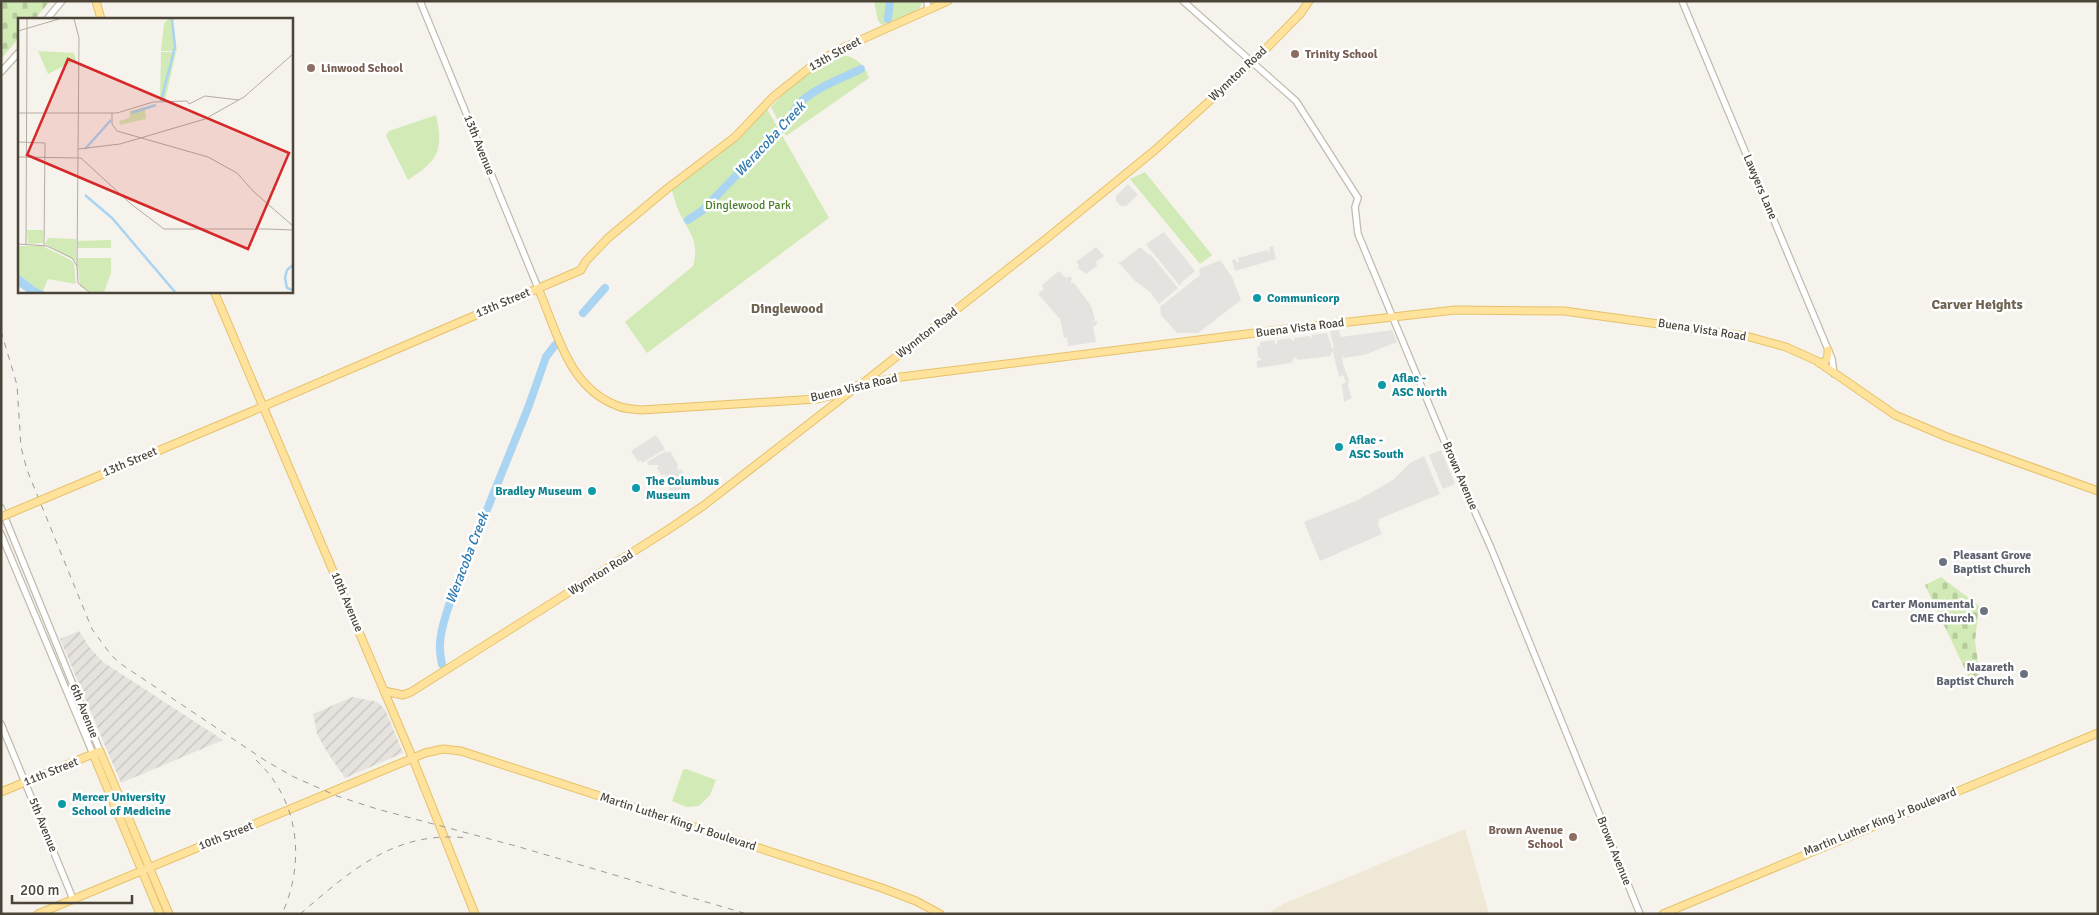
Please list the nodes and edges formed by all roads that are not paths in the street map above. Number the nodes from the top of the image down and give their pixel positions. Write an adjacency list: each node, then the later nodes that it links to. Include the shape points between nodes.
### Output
1 (62, 1): 10 (street)
2 (96, 1): 11 (main road)
3 (420, 1): 15 (street, 13th Avenue)
4 (926, 1): 9 (street)
5 (948, 1): 9 (main road, 13th Street)
6 (1183, 1): 13 (street, Brown Avenue)
7 (1309, 1): 13 (main road, Wynnton Road)
8 (1682, 1): 18 (street, Lawyers Lane)
9 (928, 10): 15 (main road, 13th Street, via 838,50 813,65 773,97 735,137 608,238 581,270)
10 (48, 18)
11 (101, 18)
12 (18, 53): 14 (street)
13 (1253, 62): 17 (street, Brown Avenue, via 1302,109 1358,198 1355,207 1358,234); 21 (main road, Wynnton Road, via 1155,150)
14 (1, 72)
15 (538, 288): 22 (main road, Buena Vista Road, via 574,372 594,392 619,407 641,410); 23 (main road, 13th Street)
16 (214, 292): 23 (main road, 10th Avenue)
17 (1393, 317): 19 (main road, Buena Vista Road, via 1455,310 1564,311 1746,336 1786,347); 21 (main road, Buena Vista Road, via 996,364); 43 (street, Brown Avenue, via 1522,622)
18 (1828, 350): 19 (main road, via 1826,361); 20 (street, Lawyers Lane)
19 (1818, 363): 20 (main road, Buena Vista Road)
20 (1834, 374): 25 (main road, Buena Vista Road, via 1895,415 1947,437)
21 (859, 386): 22 (main road, Buena Vista Road); 24 (main road, Wynnton Road)
22 (816, 399): 24 (main road)
23 (264, 407): 27 (main road, 13th Street, bridge); 29 (main road, 10th Avenue)
24 (823, 413): 29 (main road, Wynnton Road, via 703,506 496,639 411,692 403,695)
25 (2098, 490)
26 (1, 508): 32 (street, 6th Avenue)
27 (1, 517)
28 (1, 534): 32 (street, 6th Avenue)
29 (384, 691): 33 (main road, 10th Avenue)
30 (1, 724): 34 (street, 5th Avenue)
31 (2098, 733): 44 (main road, Martin Luther King Jr Boulevard)
32 (97, 753): 34 (main road, 11th Street); 36 (main road, 6th Avenue)
33 (413, 759): 36 (main road, 10th Street); 41 (main road, 10th Avenue); 42 (main road, Martin Luther King Jr Boulevard, via 443,749 461,751 882,888)
34 (25, 782): 35 (main road, 11th Street); 37 (street, 5th Avenue)
35 (1, 792)
36 (145, 869): 37 (main road, 10th Street); 39 (main road, 6th Avenue); 40 (main road, 6th Avenue)
37 (73, 899): 38 (main road, 10th Street)
38 (38, 914)
39 (160, 914)
40 (168, 914)
41 (475, 914)
42 (940, 914)
43 (1640, 914)
44 (1663, 914)

